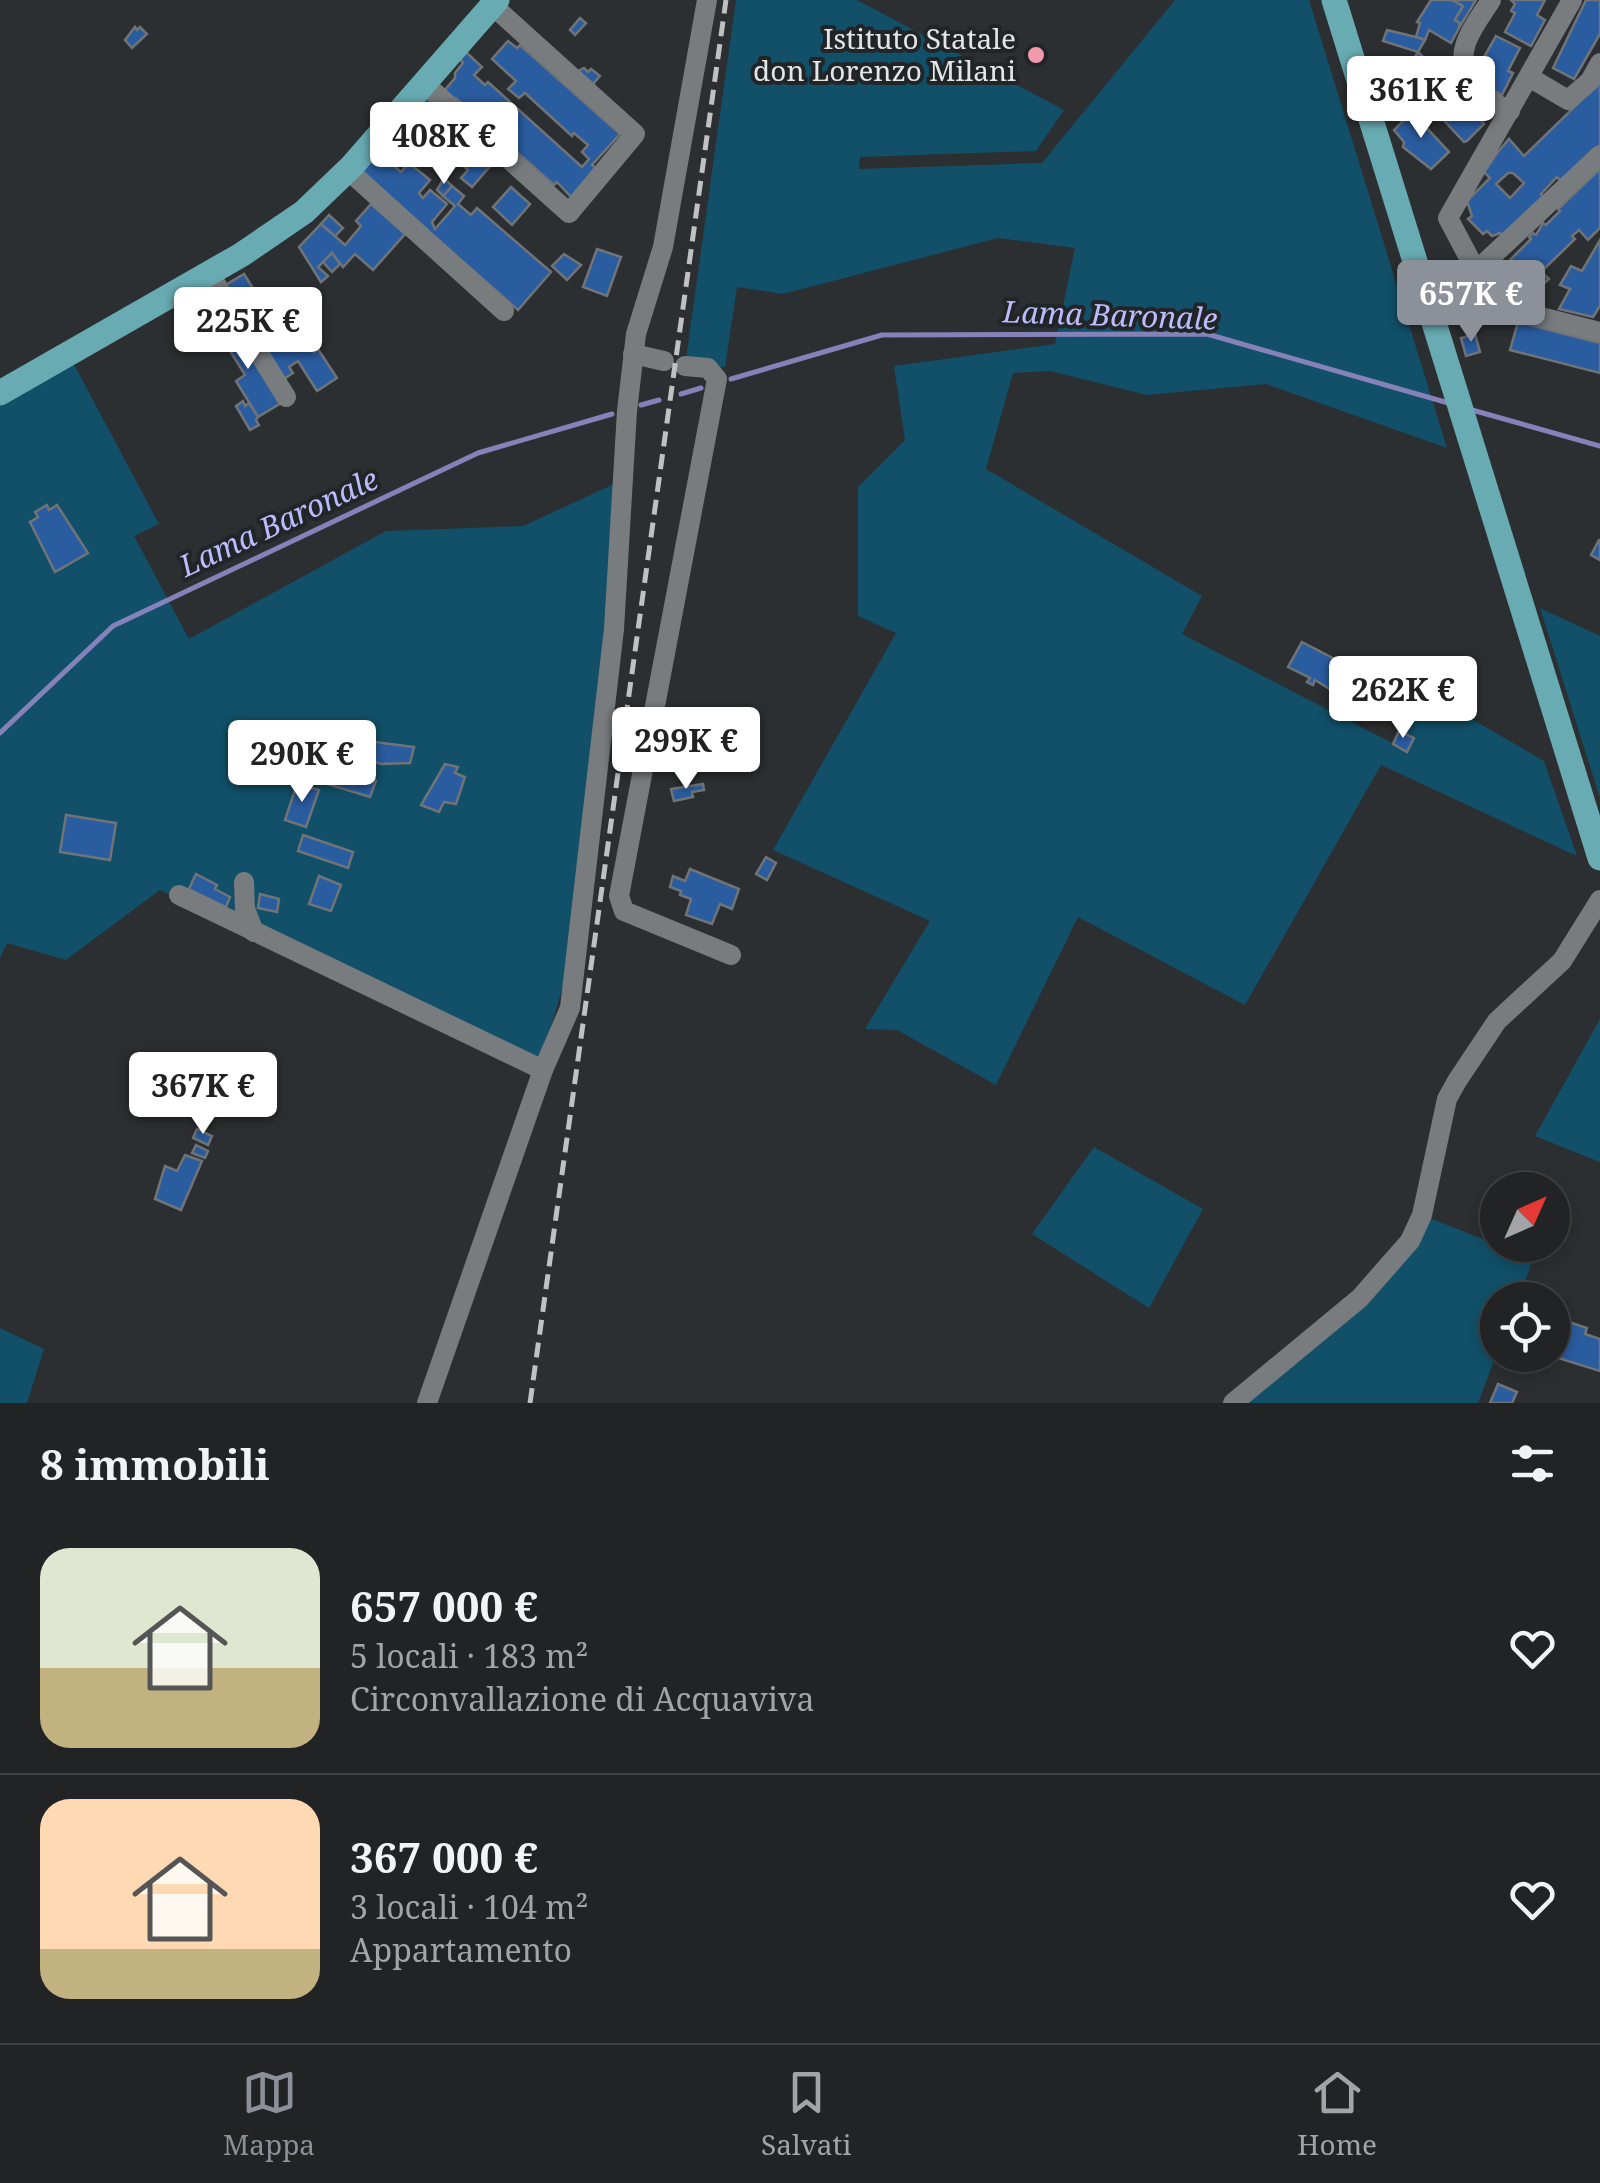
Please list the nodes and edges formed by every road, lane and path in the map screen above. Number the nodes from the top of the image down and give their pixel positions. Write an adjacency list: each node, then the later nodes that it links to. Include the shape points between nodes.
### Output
1 (707, 0): 16 (street, via 673,200)
2 (1334, 0): 21 (main road)
3 (1491, 0): 9 (street, via 1465,44 1465,71 1482,98)
4 (1572, 0): 7 (street)
5 (494, 3): 8 (main road); 8 (street, via 636,134 569,213)
6 (1600, 63): 7 (street, via 1568,100)
7 (1529, 77): 9 (street)
8 (425, 84): 11 (main road)
9 (1510, 111): 12 (street, via 1448,218)
10 (1600, 154): 12 (street)
11 (348, 170): 13 (main road, via 304,212); 14 (street)
12 (1476, 271): 15 (street, via 1494,306)
13 (208, 273): 19 (main road); 20 (street)
14 (504, 311)
15 (1600, 331)
16 (634, 354): 17 (street); 27 (street, via 614,629 570,1008)
17 (664, 361)
18 (685, 366): 26 (street, via 708,368 717,378 619,896 624,911)
19 (0, 393)
20 (286, 397)
21 (1600, 858)
22 (244, 882): 25 (street)
23 (179, 894): 25 (street)
24 (1600, 900): 29 (street, via 1562,961 1497,1021 1447,1099 1422,1216 1410,1241 1360,1298)
25 (254, 932): 27 (street)
26 (732, 955)
27 (543, 1070): 28 (street)
28 (427, 1403)
29 (1233, 1403)

